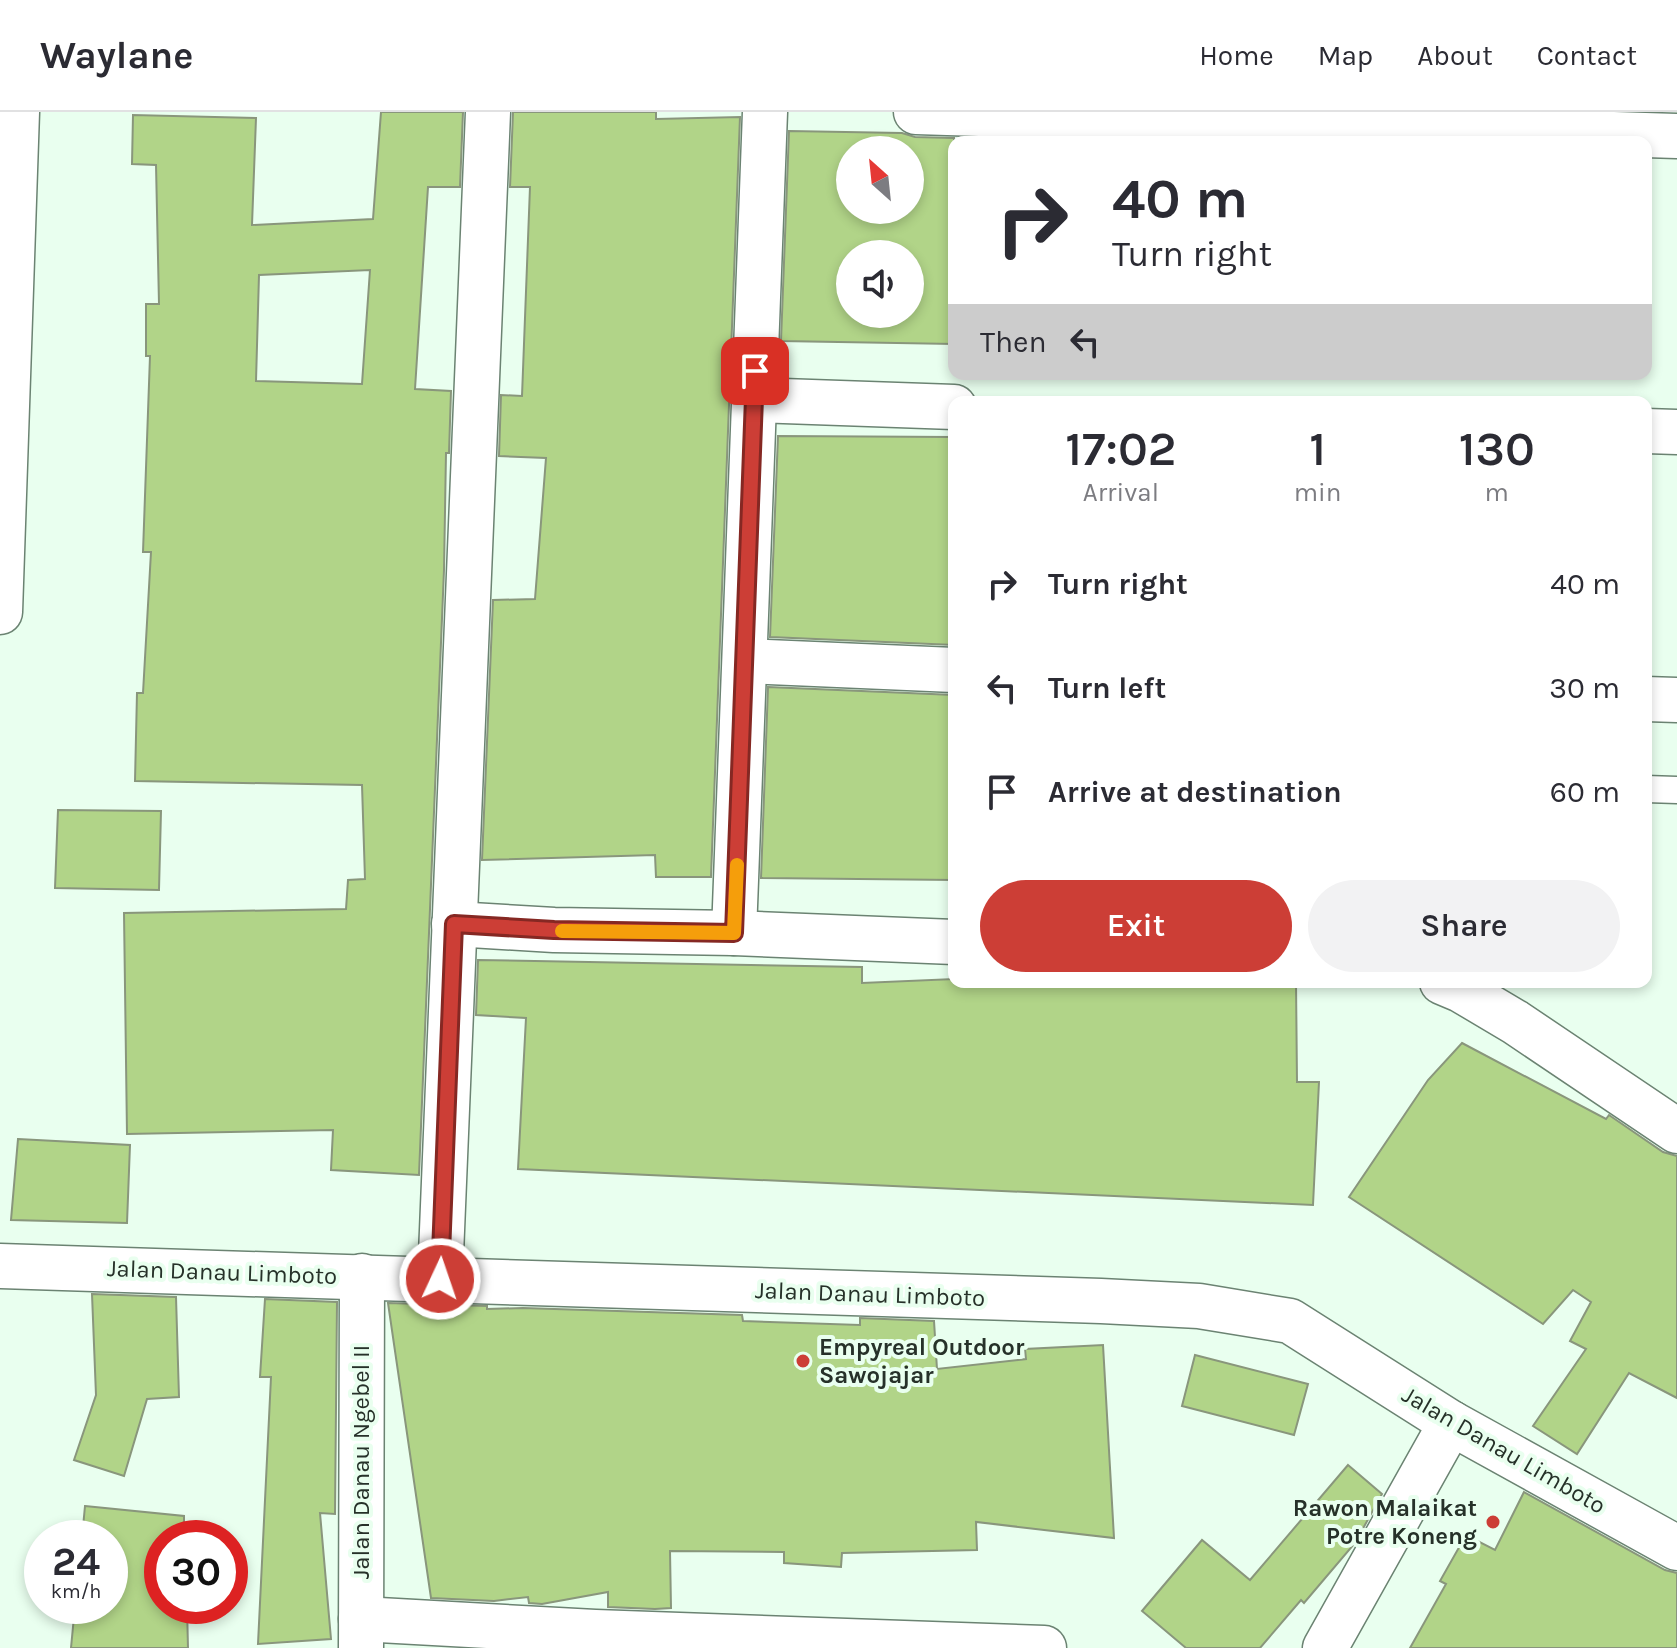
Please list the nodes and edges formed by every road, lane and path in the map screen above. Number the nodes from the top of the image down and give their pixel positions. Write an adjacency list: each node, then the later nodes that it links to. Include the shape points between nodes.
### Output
1 (17, 112): 10 (street)
2 (488, 112): 17 (street)
3 (765, 112): 6 (street)
4 (916, 112): 5 (street)
5 (1677, 136)
6 (754, 400): 7 (street); 11 (street)
7 (948, 407)
8 (1652, 431): 9 (street)
9 (1677, 432)
10 (0, 612)
11 (745, 661): 12 (street); 18 (street)
12 (948, 670)
13 (1652, 699): 14 (street)
14 (1677, 700)
15 (1652, 789): 16 (lane)
16 (1677, 790)
17 (454, 924): 18 (street); 24 (street)
18 (734, 933): 19 (street)
19 (948, 942)
20 (1456, 988): 21 (street)
21 (1677, 1131)
22 (0, 1266): 23 (street, Jalan Danau Limboto)
23 (362, 1276): 24 (street, Jalan Danau Limboto); 27 (street, Jalan Danau Ngebel II)
24 (440, 1279): 25 (street, Jalan Danau Limboto, via 1199,1306 1290,1321)
25 (1451, 1423): 26 (street, Jalan Danau Limboto); 30 (street)
26 (1677, 1548)
27 (361, 1633): 28 (street)
28 (596, 1640): 29 (street)
29 (1044, 1648)
30 (1325, 1648)

